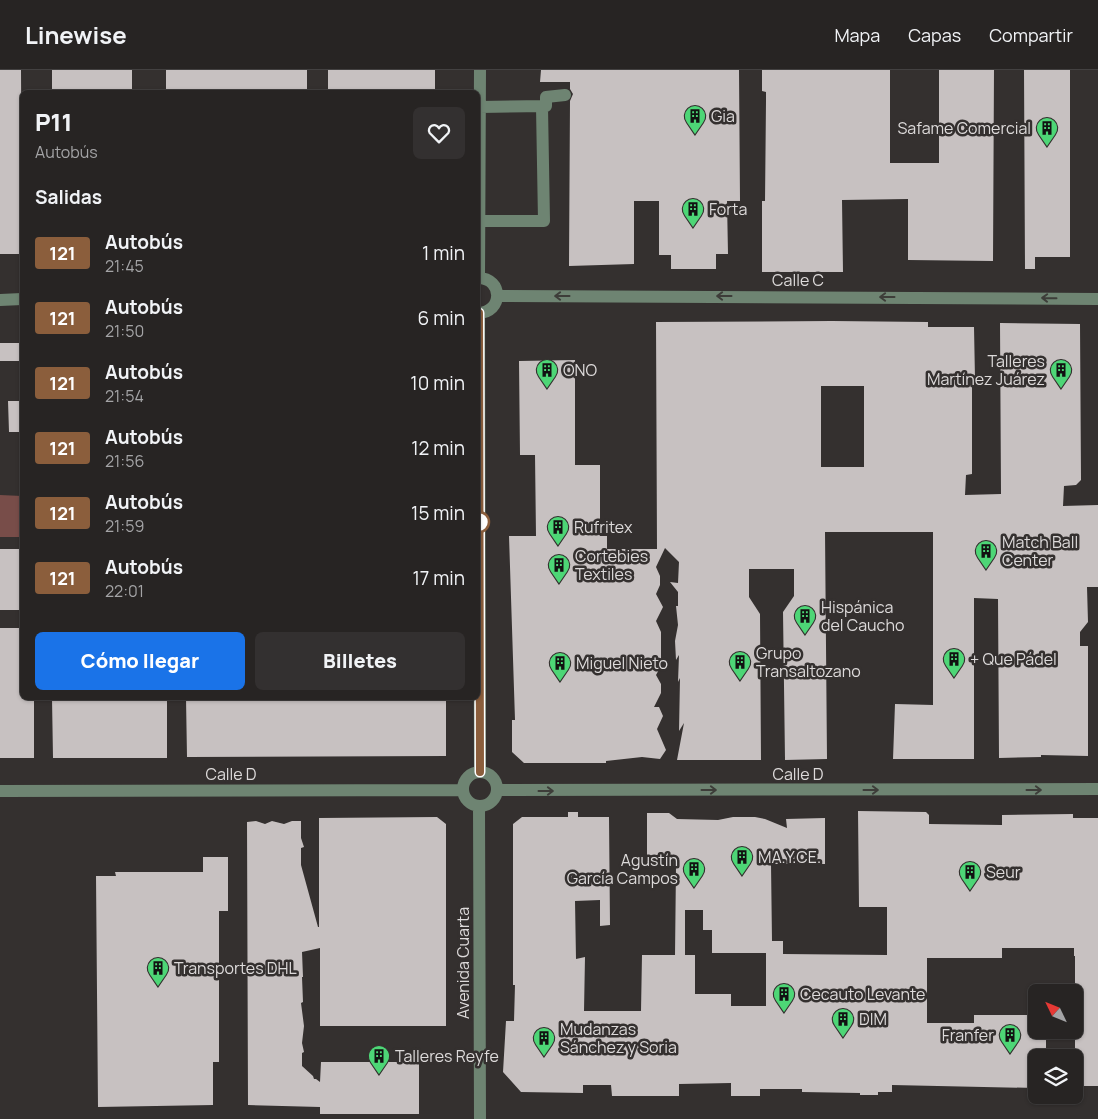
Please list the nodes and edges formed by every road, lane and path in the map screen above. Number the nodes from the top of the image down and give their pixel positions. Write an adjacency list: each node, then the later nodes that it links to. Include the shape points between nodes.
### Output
1 (480, 70): 3 (street)
2 (565, 95): 4 (street, via 546,97 546,106)
3 (480, 107): 4 (street); 5 (street)
4 (542, 107): 5 (street, via 544,221)
5 (480, 221)
6 (480, 278): 7 (street, via 489,280)
7 (498, 296): 9 (street, Calle C, one-way to 7); 11 (street, via 491,310)
8 (20, 299): 10 (street)
9 (1098, 299)
10 (0, 300)
11 (480, 313)
12 (480, 700): 13 (street)
13 (480, 772): 15 (street, via 467,778); 16 (street, via 494,779)
14 (1098, 789): 16 (street, Calle D, one-way to 14)
15 (463, 790): 17 (street, Calle D); 18 (street, via 465,798)
16 (497, 790): 18 (street, via 492,802)
17 (0, 791)
18 (479, 806): 19 (street, Avenida Cuarta)
19 (480, 1119)

